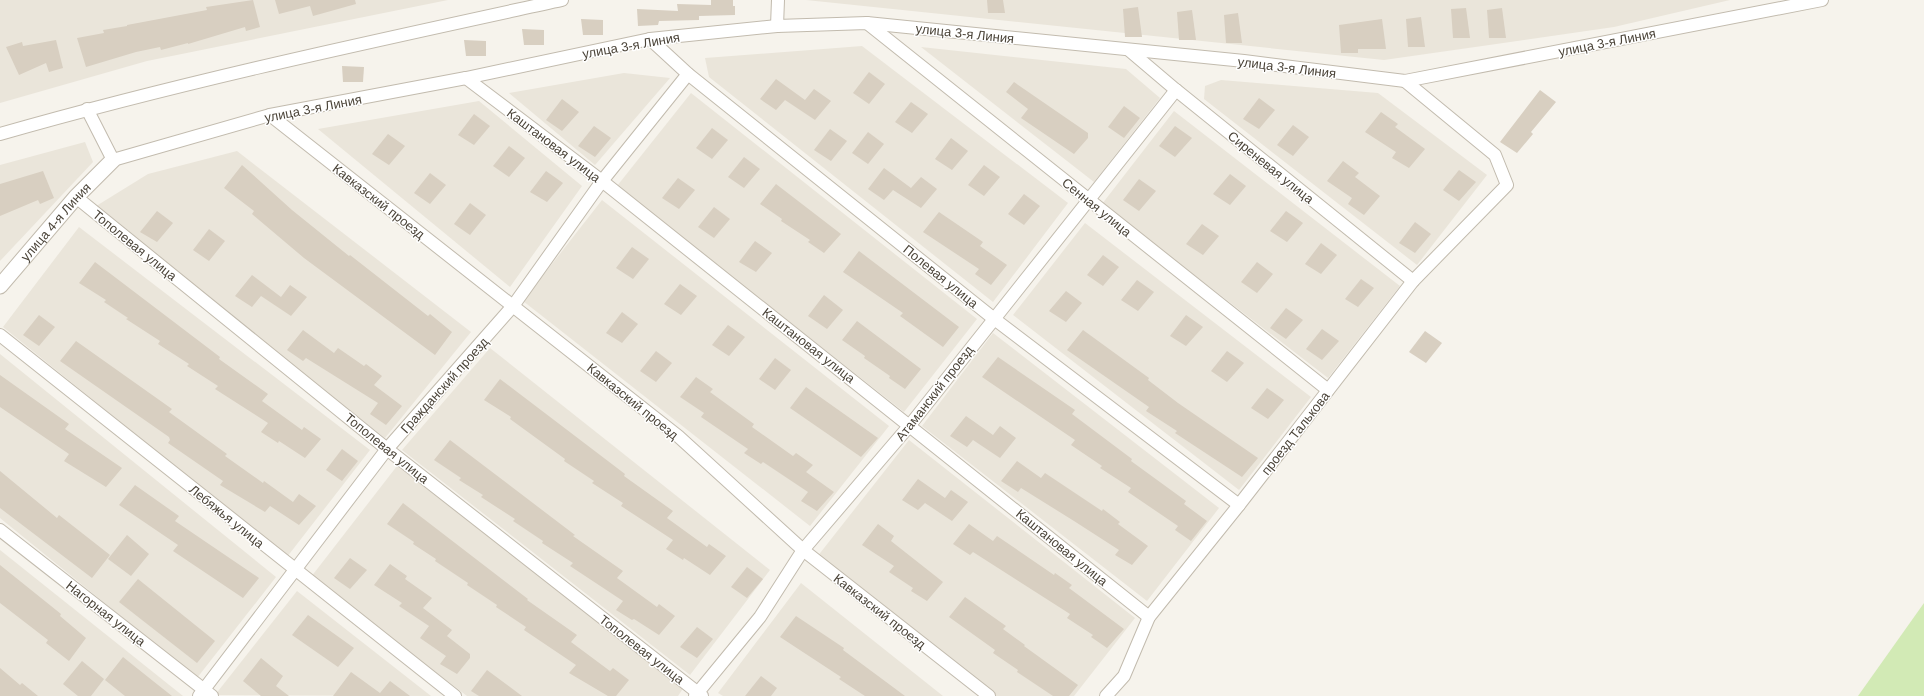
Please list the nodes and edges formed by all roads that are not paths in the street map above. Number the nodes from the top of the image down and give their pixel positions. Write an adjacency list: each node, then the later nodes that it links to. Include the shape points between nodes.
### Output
1 (562, 0): 12 (street, via 201,80)
2 (778, 0): 5 (street)
3 (1822, 0): 10 (street, улица 3-я Линия)
4 (867, 23): 5 (street, улица 3-я Линия); 7 (street, улица 3-я Линия); 18 (street, Сенная улица)
5 (777, 26): 6 (street, улица 3-я Линия)
6 (650, 39): 8 (street, Полевая улица); 9 (street, улица 3-я Линия)
7 (1130, 51): 10 (street, улица 3-я Линия, via 1244,61); 11 (street, Сиреневая улица)
8 (688, 74): 16 (street, Гражданский проезд); 22 (street, Полевая улица)
9 (466, 78): 13 (street, улица 3-я Линия); 16 (street, Каштановая улица)
10 (1405, 81): 19 (street, проезд Талькова, via 1495,155 1507,185)
11 (1176, 90): 18 (street, Атаманский проезд); 19 (street, Сиреневая улица)
12 (86, 109): 14 (street); 15 (street)
13 (270, 115): 15 (street, улица 3-я Линия); 21 (street, Кавказский проезд)
14 (0, 134)
15 (113, 160): 17 (street, улица 4-я Линия)
16 (602, 181): 21 (street, Гражданский проезд); 25 (street, Каштановая улица)
17 (76, 196): 20 (street, улица 4-я Линия); 26 (street, Тополевая улица)
18 (1090, 201): 22 (street, Атаманский проезд); 24 (street, Сенная улица)
19 (1413, 281): 24 (street, проезд Талькова)
20 (0, 286)
21 (513, 306): 26 (street, Гражданский проезд); 29 (street, Кавказский проезд, via 678,436)
22 (993, 318): 25 (street, Атаманский проезд); 27 (street, Полевая улица)
23 (0, 335): 30 (street, Лебяжья улица)
24 (1328, 390): 27 (street, проезд Талькова)
25 (910, 425): 29 (street, Атаманский проезд); 31 (street, Каштановая улица)
26 (387, 449): 30 (street, Гражданский проезд); 33 (street, Тополевая улица)
27 (1239, 505): 31 (street, проезд Талькова)
28 (0, 530): 32 (street, Нагорная улица)
29 (803, 550): 33 (street, Атаманский проезд, via 760,617); 35 (street, Кавказский проезд)
30 (294, 569): 32 (street, Гражданский проезд); 34 (street, Лебяжья улица)
31 (1149, 617): 36 (street, проезд Талькова, via 1124,676)
32 (205, 694)
33 (698, 695)
34 (455, 696)
35 (989, 696)
36 (1106, 696)

